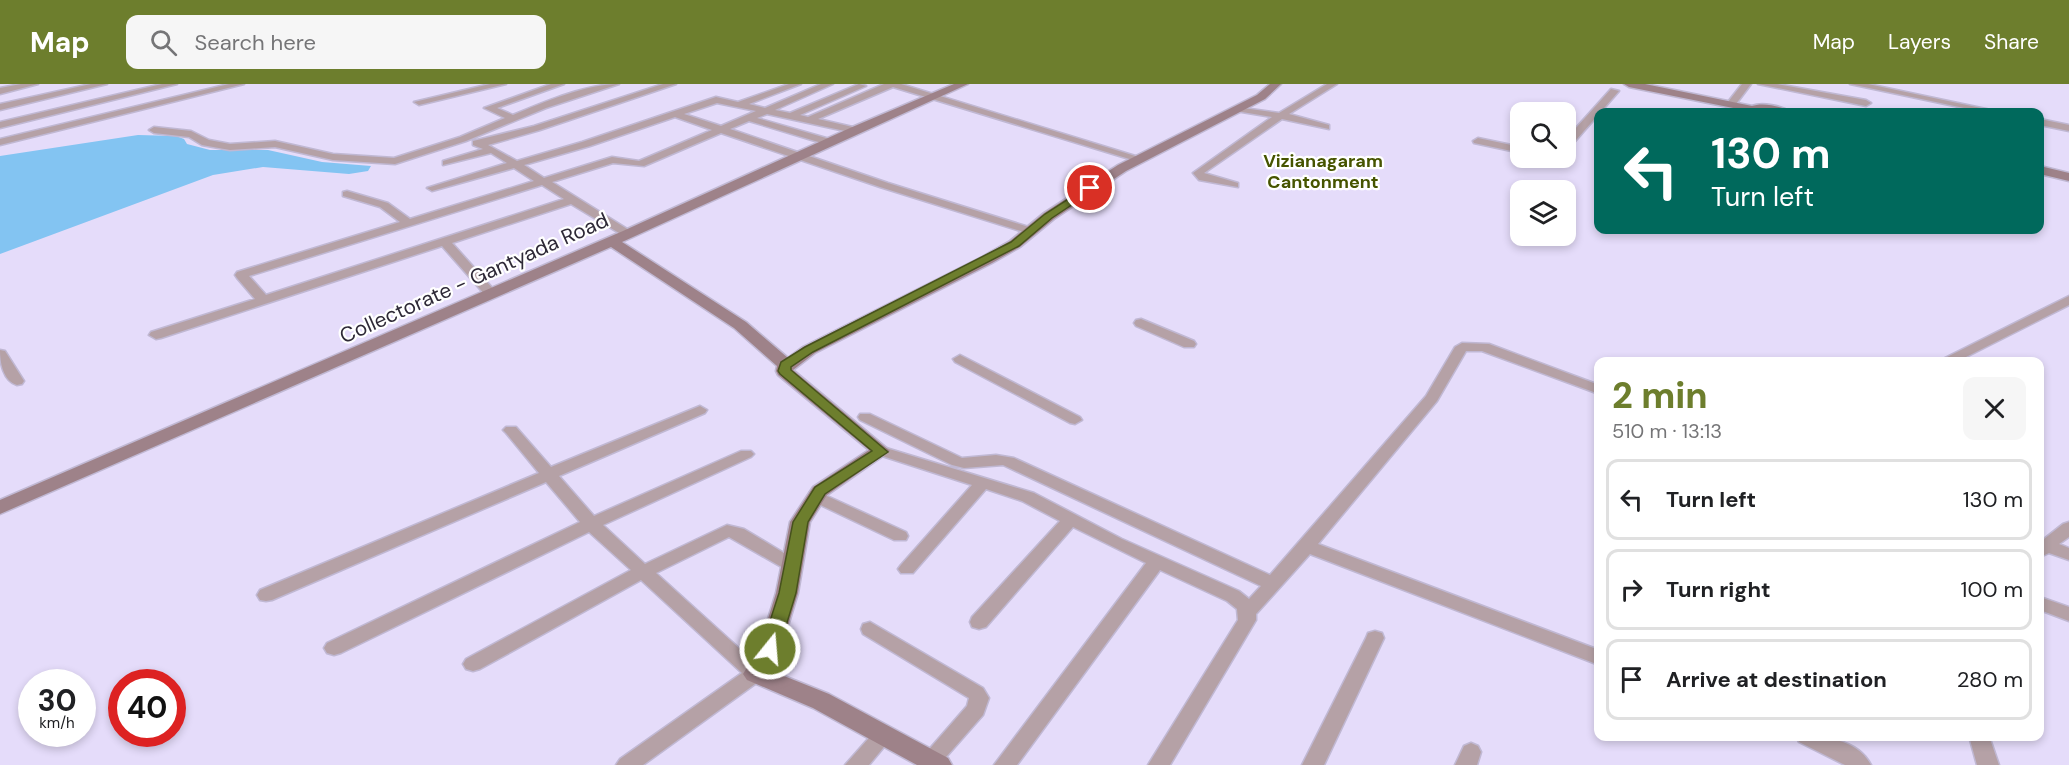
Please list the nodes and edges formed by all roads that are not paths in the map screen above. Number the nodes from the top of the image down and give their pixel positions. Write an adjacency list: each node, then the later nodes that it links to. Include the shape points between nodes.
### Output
1 (34, 84): 23 (street)
2 (102, 84): 30 (street)
3 (172, 84): 45 (street)
4 (240, 84): 52 (street)
5 (502, 84): 26 (street)
6 (560, 84): 41 (street, via 489,108)
7 (615, 84): 41 (street)
8 (672, 84): 56 (street)
9 (777, 84): 25 (street)
10 (795, 84): 29 (street)
11 (829, 84): 36 (street)
12 (867, 84): 39 (street)
13 (892, 84): 24 (street); 43 (street)
14 (963, 84): 24 (street, Collectorate - Gantyada Road)
15 (1276, 84): 35 (street, via 1261,98)
16 (1333, 84): 40 (street)
17 (1629, 84): 32 (street)
18 (1646, 84): 27 (street)
19 (1747, 84): 27 (street)
20 (1762, 84): 28 (street)
21 (1854, 84): 34 (street)
22 (1614, 91): 31 (street)
23 (0, 92)
24 (931, 97): 50 (street, Collectorate - Gantyada Road); 60 (street)
25 (727, 101): 29 (street); 37 (street, via 713,101)
26 (419, 102)
27 (1733, 102): 33 (street)
28 (1866, 103)
29 (741, 104): 36 (street)
30 (0, 107)
31 (1599, 108)
32 (1747, 108)
33 (1764, 108)
34 (1975, 108)
35 (1239, 109): 40 (street); 60 (street)
36 (765, 110): 39 (street); 42 (street)
37 (675, 114): 48 (street); 62 (street)
38 (1594, 114): 51 (street)
39 (791, 116): 43 (street)
40 (1281, 116): 46 (street); 68 (street, via 1198,172 1203,178)
41 (512, 118): 53 (street)
42 (748, 118): 48 (street); 55 (street)
43 (809, 120): 50 (street)
44 (2044, 123): 47 (street)
45 (0, 125)
46 (1326, 127)
47 (2069, 128)
48 (723, 129): 59 (street); 67 (street, via 640,164 614,159)
49 (154, 130): 53 (street, via 191,134 206,143 230,147 275,144 333,157 395,161)
50 (854, 130): 55 (street, Collectorate - Gantyada Road)
51 (1576, 135)
52 (2, 139)
53 (463, 139): 56 (street)
54 (1478, 141): 57 (street)
55 (829, 142): 59 (street, Collectorate - Gantyada Road)
56 (479, 144): 58 (street)
57 (1510, 148)
58 (492, 150): 61 (street); 62 (street)
59 (797, 156): 73 (street); 74 (street, Collectorate - Gantyada Road)
60 (1140, 159): 73 (street, via 1074,198)
61 (447, 163)
62 (514, 165): 67 (street); 69 (street)
63 (2044, 167): 65 (street)
64 (2044, 172): 66 (street)
65 (2069, 172)
66 (2069, 177)
67 (544, 182): 71 (street); 72 (street)
68 (1234, 185)
69 (432, 188)
70 (347, 194): 72 (street, via 384,205)
71 (570, 200): 74 (street); 75 (street)
72 (407, 222): 78 (street, via 242,275)
73 (1031, 231): 86 (street, via 987,260)
74 (628, 234): 76 (street, Collectorate - Gantyada Road)
75 (443, 240): 77 (street); 78 (street)
76 (612, 241): 77 (street, Collectorate - Gantyada Road); 86 (street, via 740,325)
77 (491, 294): 98 (street, Collectorate - Gantyada Road)
78 (262, 299): 81 (street)
79 (2069, 300): 84 (street)
80 (1141, 323): 82 (street)
81 (156, 335)
82 (1190, 344)
83 (0, 354): 87 (street)
84 (1954, 357)
85 (960, 359): 91 (street)
86 (786, 365): 93 (street, via 784,371)
87 (17, 381)
88 (1594, 388): 103 (street, via 1484,347 1462,347 1432,398)
89 (700, 410): 95 (street)
90 (865, 417): 111 (street, via 958,462 1008,461)
91 (1075, 420)
92 (511, 430): 95 (street)
93 (881, 452): 96 (street); 97 (street)
94 (746, 454): 100 (street)
95 (550, 474): 100 (street); 112 (street)
96 (983, 482): 99 (street, via 1028,497); 109 (street)
97 (816, 496): 102 (street); 108 (street, via 800,522)
98 (0, 508)
99 (1071, 519): 107 (street); 116 (street)
100 (591, 524): 110 (street); 119 (street)
101 (2069, 528): 104 (street)
102 (900, 536)
103 (1307, 546): 111 (street); 120 (street)
104 (2044, 546)
105 (2044, 548): 106 (street)
106 (2069, 554)
107 (1157, 561): 114 (street, via 1240,600); 129 (street)
108 (791, 566): 110 (street, via 738,533 727,531); 122 (street, via 770,649)
109 (907, 569)
110 (643, 572): 121 (street); 122 (street)
111 (1273, 584): 114 (street)
112 (266, 596)
113 (2044, 605): 115 (street)
114 (1247, 612): 130 (street, via 1247,620)
115 (2069, 614)
116 (979, 622)
117 (870, 629): 126 (street, via 979,698 976,709)
118 (1375, 638): 131 (street)
119 (334, 648)
120 (1594, 656)
121 (473, 664)
122 (755, 674): 123 (street, via 821,701); 127 (street)
123 (883, 736): 126 (street); 128 (street)
124 (1817, 741): 132 (street)
125 (1981, 741): 133 (street)
126 (935, 763)
127 (627, 765)
128 (856, 765)
129 (1005, 765)
130 (1159, 765)
131 (1313, 765)
132 (1860, 765)
133 (1988, 765)

